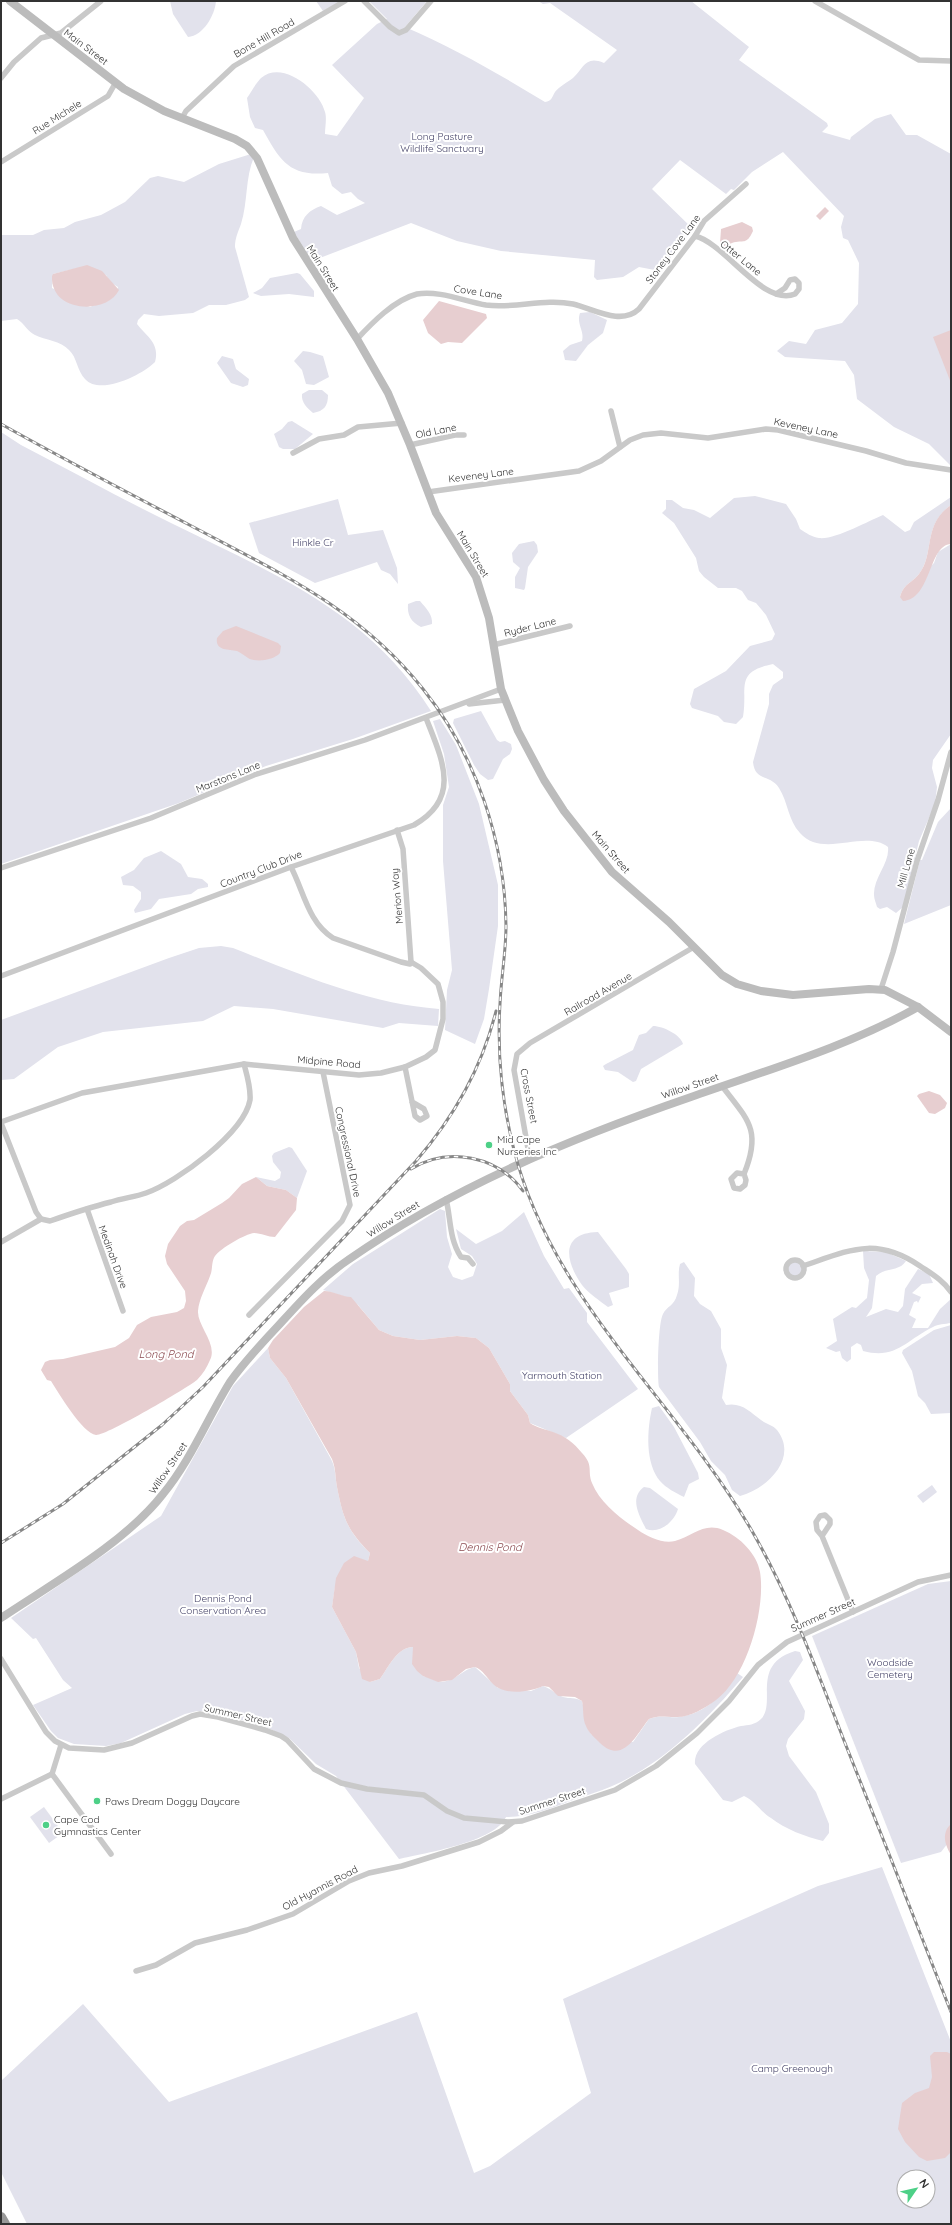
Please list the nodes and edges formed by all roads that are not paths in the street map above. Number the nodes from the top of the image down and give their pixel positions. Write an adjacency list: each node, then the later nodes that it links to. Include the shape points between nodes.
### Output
1 (10, 1): 7 (main road, Main Street)
2 (101, 1): 7 (street, via 61,33)
3 (345, 1): 11 (street, Bone Hill Road, via 234,66 186,111)
4 (364, 1): 5 (street, via 399,33 406,30)
5 (431, 1)
6 (815, 1): 8 (street, via 919,60)
7 (53, 34): 9 (street, via 41,38); 10 (main road, Main Street)
8 (951, 61)
9 (1, 78)
10 (116, 82): 11 (main road, Main Street, via 146,102); 12 (street, Rue Michele, via 111,92 102,100)
11 (182, 118): 17 (main road, Main Street, via 235,139 252,152 263,169 293,238)
12 (1, 162)
13 (746, 184): 14 (street, Stoney Cove Lane, via 704,222)
14 (695, 236): 15 (street, Otter Lane); 16 (street, Stoney Cove Lane)
15 (776, 294)
16 (635, 313): 17 (street, Cove Lane, via 616,316 557,302 497,306 419,294 397,304)
17 (357, 339): 19 (main road, Main Street)
18 (611, 411): 22 (street)
19 (402, 423): 21 (main road, Main Street); 23 (street, via 358,427 344,435 319,439)
20 (464, 435): 21 (street, Old Lane)
21 (410, 445): 25 (main road, Main Street)
22 (620, 447): 24 (street, Keveney Lane, via 637,436 652,433 708,438 766,429 835,443 906,463); 25 (street, Keveney Lane, via 601,461 576,472)
23 (293, 453)
24 (951, 470)
25 (428, 492): 27 (main road, Main Street, via 436,513 476,577 486,604)
26 (570, 626): 27 (street, Ryder Lane)
27 (493, 645): 28 (main road, Main Street)
28 (501, 689): 29 (main road, Main Street); 30 (street, Marstons Lane)
29 (505, 700): 30 (street, Marstons Lane); 36 (main road, Main Street, via 544,780 591,847 612,872)
30 (463, 705): 31 (street, Marstons Lane)
31 (426, 718): 33 (street, Country Club Drive, via 442,765 443,796 435,810 425,819); 35 (street, Marstons Lane, via 267,771 151,818)
32 (951, 752): 39 (street, Mill Lane)
33 (397, 830): 34 (street, Country Club Drive); 37 (street, Merion Way, via 402,849)
34 (291, 867): 37 (street, Midpine Road, via 309,912 325,933 401,962); 38 (street, Country Club Drive)
35 (1, 868)
36 (694, 947): 39 (main road, Main Street, via 727,978 755,990 793,995); 42 (street, Railroad Avenue, via 530,1043 520,1050)
37 (411, 962): 44 (street, Midpine Road, via 438,984 443,1002 443,1018 435,1050)
38 (1, 976)
39 (881, 989): 40 (main road, Main Street)
40 (918, 1007): 41 (main road, Main Street); 46 (main road, Willow Street, via 866,1034)
41 (951, 1031)
42 (514, 1059): 49 (street, Cross Street)
43 (244, 1064): 45 (street, Midpine Road); 48 (street, Midpine Road, via 82,1093); 52 (street, via 249,1102 223,1141 192,1166 154,1189)
44 (405, 1067): 45 (street, Midpine Road, via 369,1075); 47 (street)
45 (323, 1072): 59 (street, Congressional Drive, via 350,1205 342,1221)
46 (722, 1086): 49 (main road, Willow Street, via 622,1121); 50 (street, via 750,1125 751,1152)
47 (412, 1102)
48 (1, 1122): 53 (street)
49 (530, 1160): 51 (main road, Willow Street)
50 (744, 1174)
51 (446, 1199): 55 (street, via 453,1245 459,1258 468,1258); 63 (main road, Willow Street, via 365,1248 322,1281 239,1370 183,1467 149,1510 108,1545)
52 (87, 1209): 53 (street, via 50,1221); 58 (street, Medinah Drive)
53 (41, 1219): 54 (street)
54 (1, 1242)
55 (473, 1264)
56 (803, 1266): 57 (street, via 850,1250 884,1249 916,1263 943,1281)
57 (951, 1292)
58 (123, 1311)
59 (249, 1315)
60 (822, 1536): 62 (street)
61 (951, 1575): 62 (street, Summer Street, via 918,1582)
62 (853, 1612): 68 (street, Summer Street, via 776,1648 697,1733 645,1773 615,1790)
63 (1, 1618)
64 (1, 1659): 65 (street, via 41,1725)
65 (61, 1745): 66 (street); 68 (street, Summer Street, via 93,1750 121,1747 200,1714 258,1727 280,1736 287,1740 314,1770 341,1783 367,1789 420,1794 447,1812 464,1818)
66 (52, 1774): 67 (street); 69 (street)
67 (1, 1798)
68 (513, 1822): 70 (street, Old Hyannis Road, via 479,1842 402,1866 369,1873 349,1881 293,1914 247,1930 202,1940 156,1965)
69 (110, 1854)
70 (136, 1971)
71 (1, 2217): 72 (highway)
72 (5, 2224)

